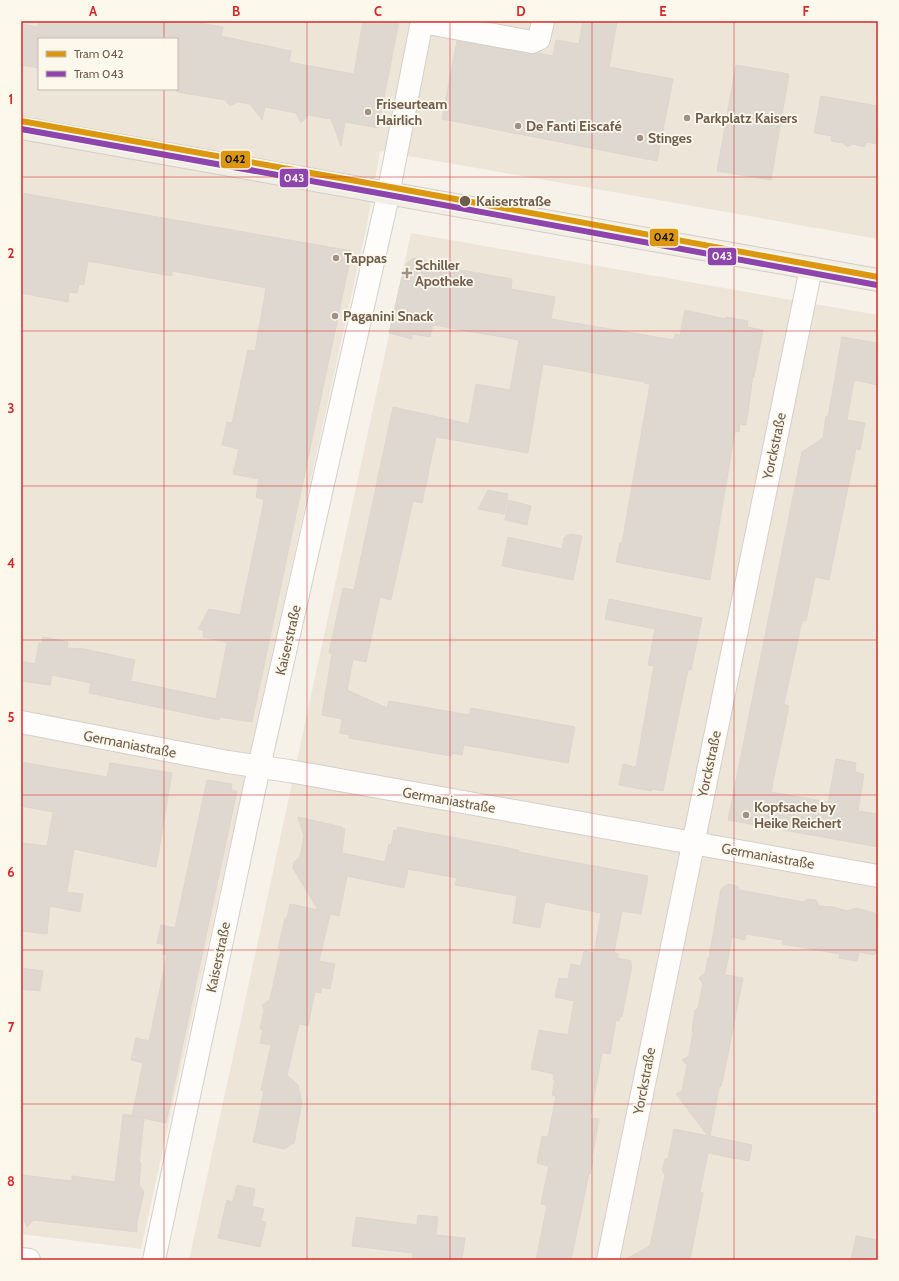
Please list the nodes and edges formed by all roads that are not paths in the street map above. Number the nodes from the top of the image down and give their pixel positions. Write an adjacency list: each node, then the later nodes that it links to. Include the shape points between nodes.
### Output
1 (543, 21): 2 (street, via 539,39 532,42)
2 (422, 22): 4 (street, Kaiserstraße)
3 (21, 128): 4 (main road)
4 (388, 192): 5 (main road); 8 (street, Kaiserstraße)
5 (811, 268): 6 (main road); 9 (street, Yorckstraße)
6 (878, 280)
7 (21, 722): 8 (street, Germaniastraße)
8 (258, 767): 9 (street, Germaniastraße); 13 (street, Kaiserstraße)
9 (692, 843): 10 (street, Germaniastraße); 14 (street, Yorckstraße)
10 (878, 876)
11 (21, 1259): 12 (street)
12 (29, 1260)
13 (154, 1260)
14 (608, 1260)

